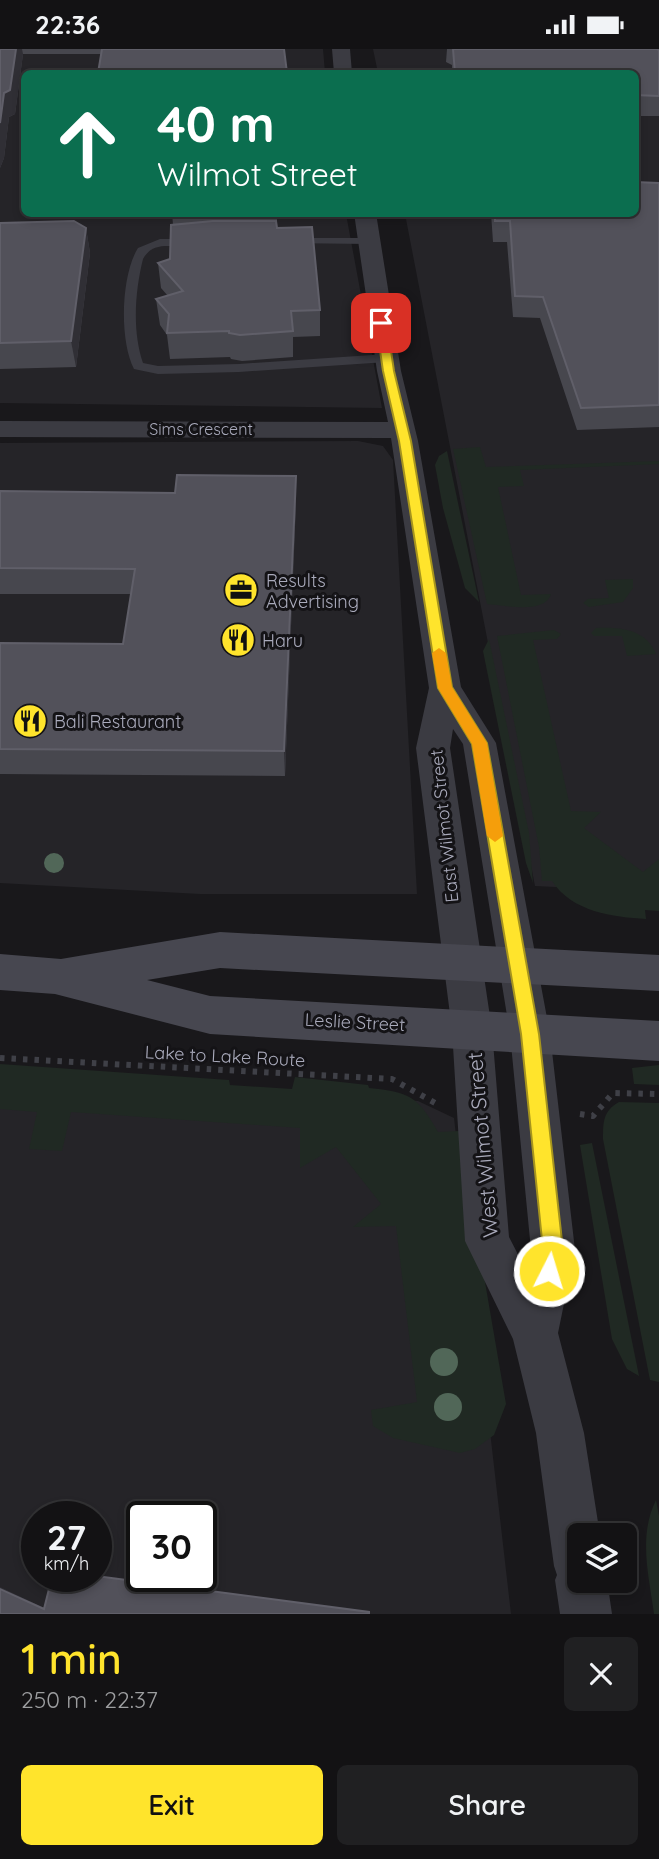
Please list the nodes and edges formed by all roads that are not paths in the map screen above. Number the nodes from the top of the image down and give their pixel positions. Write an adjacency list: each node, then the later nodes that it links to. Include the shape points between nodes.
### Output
1 (341, 49): 2 (street)
2 (344, 70)
3 (366, 217): 5 (street, East Wilmot Street)
4 (276, 241): 5 (lane)
5 (369, 241): 7 (street, East Wilmot Street)
6 (208, 242): 7 (lane, via 160,243 144,248 136,259 132,355 138,366 158,370 239,368)
7 (387, 358): 9 (street, East Wilmot Street)
8 (0, 429): 9 (street, Sims Crescent)
9 (403, 430): 10 (street, East Wilmot Street)
10 (445, 688): 11 (street, East Wilmot Street, via 433,748); 12 (street, East Wilmot Street, via 479,743)
11 (461, 964): 12 (main road, Leslie Street); 15 (main road, Leslie Street, via 220,950); 16 (street, East Wilmot Street)
12 (517, 965): 14 (main road, Leslie Street); 17 (street, East Wilmot Street)
13 (0, 972): 15 (main road, Leslie Street)
14 (659, 973)
15 (55, 976): 16 (main road, Leslie Street, via 210,1015)
16 (472, 1030): 17 (main road, Leslie Street); 19 (street, West Wilmot Street, via 487,1241)
17 (530, 1034): 18 (main road, Leslie Street); 19 (street, West Wilmot Street, via 553,1250)
18 (659, 1041)
19 (535, 1333): 20 (street, West Wilmot Street, via 560,1433)
20 (573, 1523)
21 (583, 1593): 22 (street)
22 (586, 1614)

